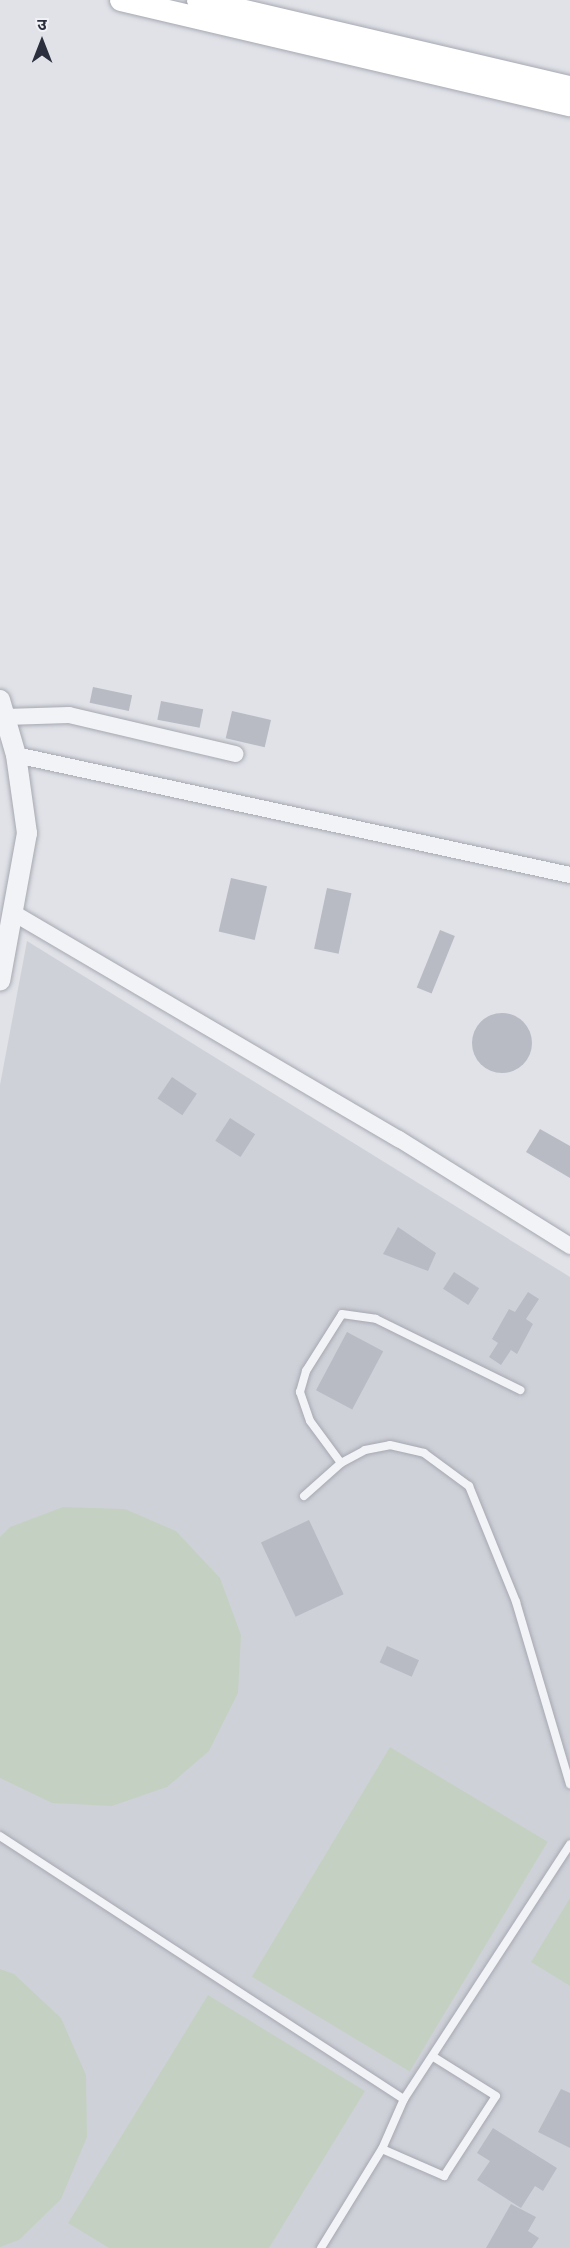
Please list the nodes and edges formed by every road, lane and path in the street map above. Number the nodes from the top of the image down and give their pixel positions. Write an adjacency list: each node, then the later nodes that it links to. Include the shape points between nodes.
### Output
1 (121, 0): 4 (main road)
2 (198, 0): 3 (main road)
3 (570, 87)
4 (570, 105)
5 (2, 709): 6 (street, via 69,715); 7 (street)
6 (235, 754)
7 (16, 755): 8 (street); 9 (street, via 27,834)
8 (570, 875)
9 (15, 914): 10 (street); 11 (street, via 399,1138)
10 (0, 981)
11 (570, 1246)
12 (520, 1390): 13 (lane, via 376,1319 342,1314 306,1371 300,1392 310,1421)
13 (341, 1463): 14 (lane); 15 (lane, via 365,1450 402,1446 446,1464 470,1486 516,1602)
14 (304, 1496)
15 (570, 1784)
16 (0, 1836): 19 (lane)
17 (570, 1844): 18 (lane)
18 (432, 2056): 19 (lane); 20 (lane, via 496,2096 444,2176)
19 (404, 2099): 20 (lane)
20 (382, 2149): 21 (lane)
21 (321, 2248)

